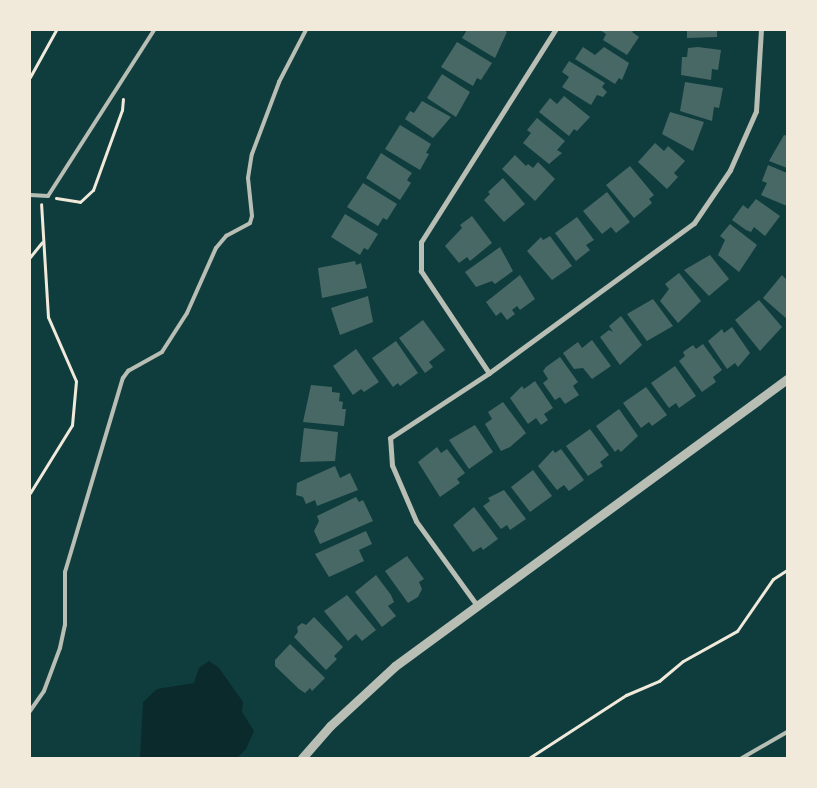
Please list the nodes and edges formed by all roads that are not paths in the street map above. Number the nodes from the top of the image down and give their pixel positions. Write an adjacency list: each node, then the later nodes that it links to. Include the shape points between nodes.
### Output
1 (154, 30): 5 (lane, via 48,196)
2 (306, 30): 9 (lane, via 279,82 252,154 248,178 250,223 226,236 216,248 187,313 162,352 128,371 124,378 65,572 66,625 60,648 44,691)
3 (555, 30): 6 (street, via 421,242 421,271)
4 (762, 30): 6 (street, via 756,111 730,170 694,223)
5 (30, 195)
6 (489, 373): 8 (street, via 390,438 392,465 416,521)
7 (787, 378): 8 (street)
8 (476, 604): 11 (street, via 373,685)
9 (30, 712)
10 (787, 732): 12 (lane)
11 (302, 758)
12 (742, 758)

